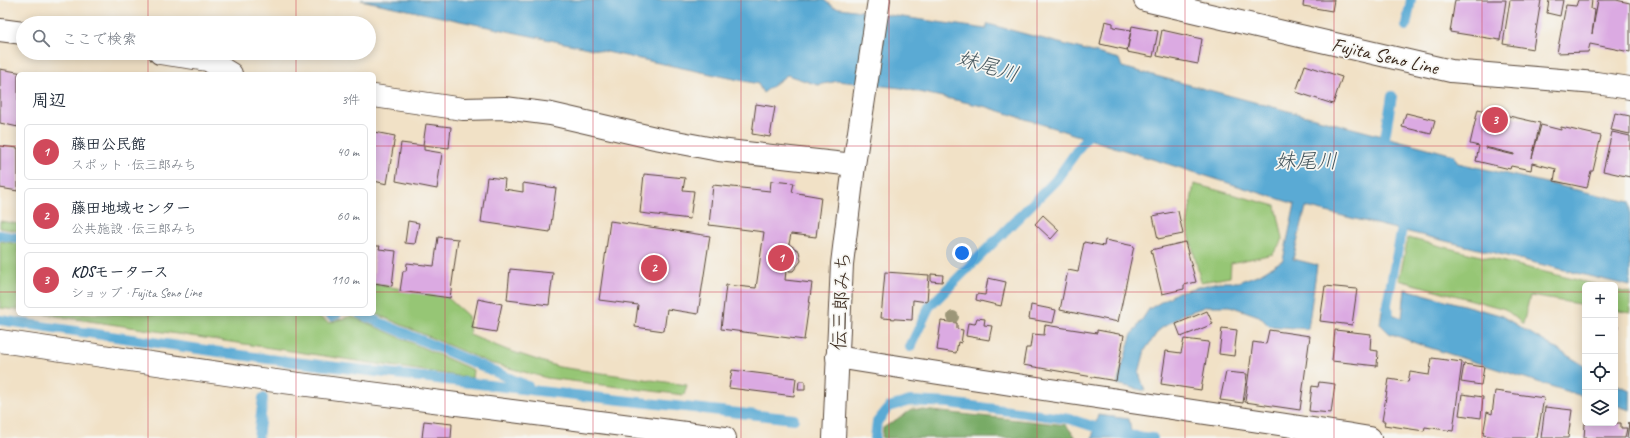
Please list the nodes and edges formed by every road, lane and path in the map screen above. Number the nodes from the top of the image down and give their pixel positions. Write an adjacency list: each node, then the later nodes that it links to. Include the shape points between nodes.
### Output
1 (879, 0): 9 (street, 伝三郎みち)
2 (1145, 0): 7 (street, Fujita Seno Line, via 1451,71)
3 (0, 30): 4 (street)
4 (16, 32)
5 (208, 60): 6 (street)
6 (228, 72)
7 (1630, 88)
8 (376, 96): 9 (street, via 463,109 506,108 543,113 719,150)
9 (854, 165): 11 (street, 伝三郎みち, via 842,264)
10 (0, 342): 12 (street, via 260,379)
11 (837, 357): 13 (street, 伝三郎みち); 14 (street)
12 (726, 438)
13 (834, 438)
14 (1370, 438)

